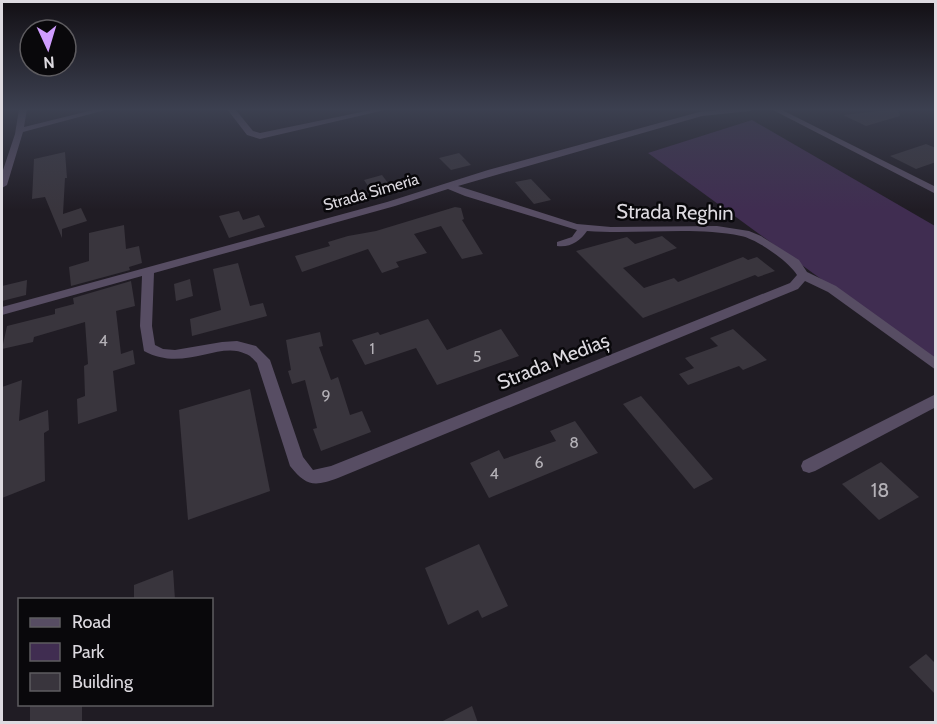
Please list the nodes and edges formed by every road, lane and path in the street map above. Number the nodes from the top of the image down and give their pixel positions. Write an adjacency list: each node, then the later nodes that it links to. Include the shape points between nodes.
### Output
1 (15, 143): 4 (street)
2 (598, 143): 5 (street, Strada Simeria)
3 (841, 143): 6 (street)
4 (2, 185)
5 (450, 186): 7 (street, Strada Reghin); 9 (street, Strada Simeria)
6 (936, 192)
7 (584, 228): 8 (street, via 576,239); 10 (street, Strada Reghin, via 698,228 745,233 768,243 795,263)
8 (561, 244)
9 (148, 273): 10 (street, Strada Mediaș, via 149,348 169,356 219,346 244,348 258,354 296,461 313,477 332,473 794,286); 11 (street, Strada Simeria)
10 (803, 275): 12 (street, Strada Reghin, via 832,289)
11 (2, 311)
12 (936, 364)
13 (936, 400): 14 (street)
14 (809, 466)

